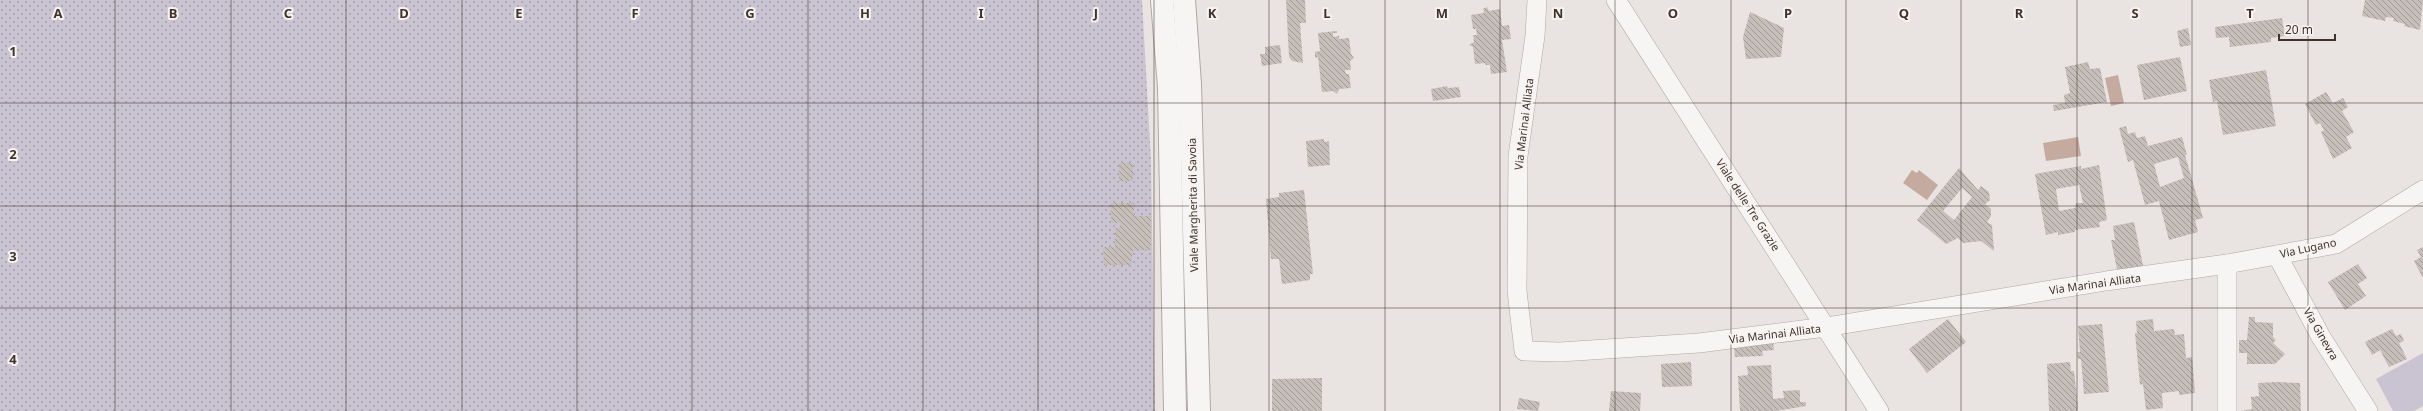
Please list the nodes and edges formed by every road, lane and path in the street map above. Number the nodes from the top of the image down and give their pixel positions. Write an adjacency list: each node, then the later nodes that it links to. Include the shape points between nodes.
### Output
1 (1162, 0): 9 (street, Viale Margherita di Savoia, via 1169,87)
2 (1184, 0): 10 (street, Viale Margherita di Savoia, via 1190,84)
3 (1537, 0): 8 (street, Via Marinai Alliata, via 1535,36 1518,156 1517,291 1524,351 1560,352 1699,343)
4 (1616, 0): 8 (street, Viale delle Tre Grazie)
5 (2423, 190): 6 (street, Via Lugano, via 2336,244)
6 (2277, 255): 7 (street, Via Lugano); 13 (street, Via Ginevra, via 2321,337)
7 (2227, 264): 8 (street, Via Marinai Alliata); 12 (street)
8 (1826, 327): 11 (street, Viale delle Tre Grazie)
9 (1175, 411)
10 (1199, 411)
11 (1880, 411)
12 (2227, 411)
13 (2368, 411)

